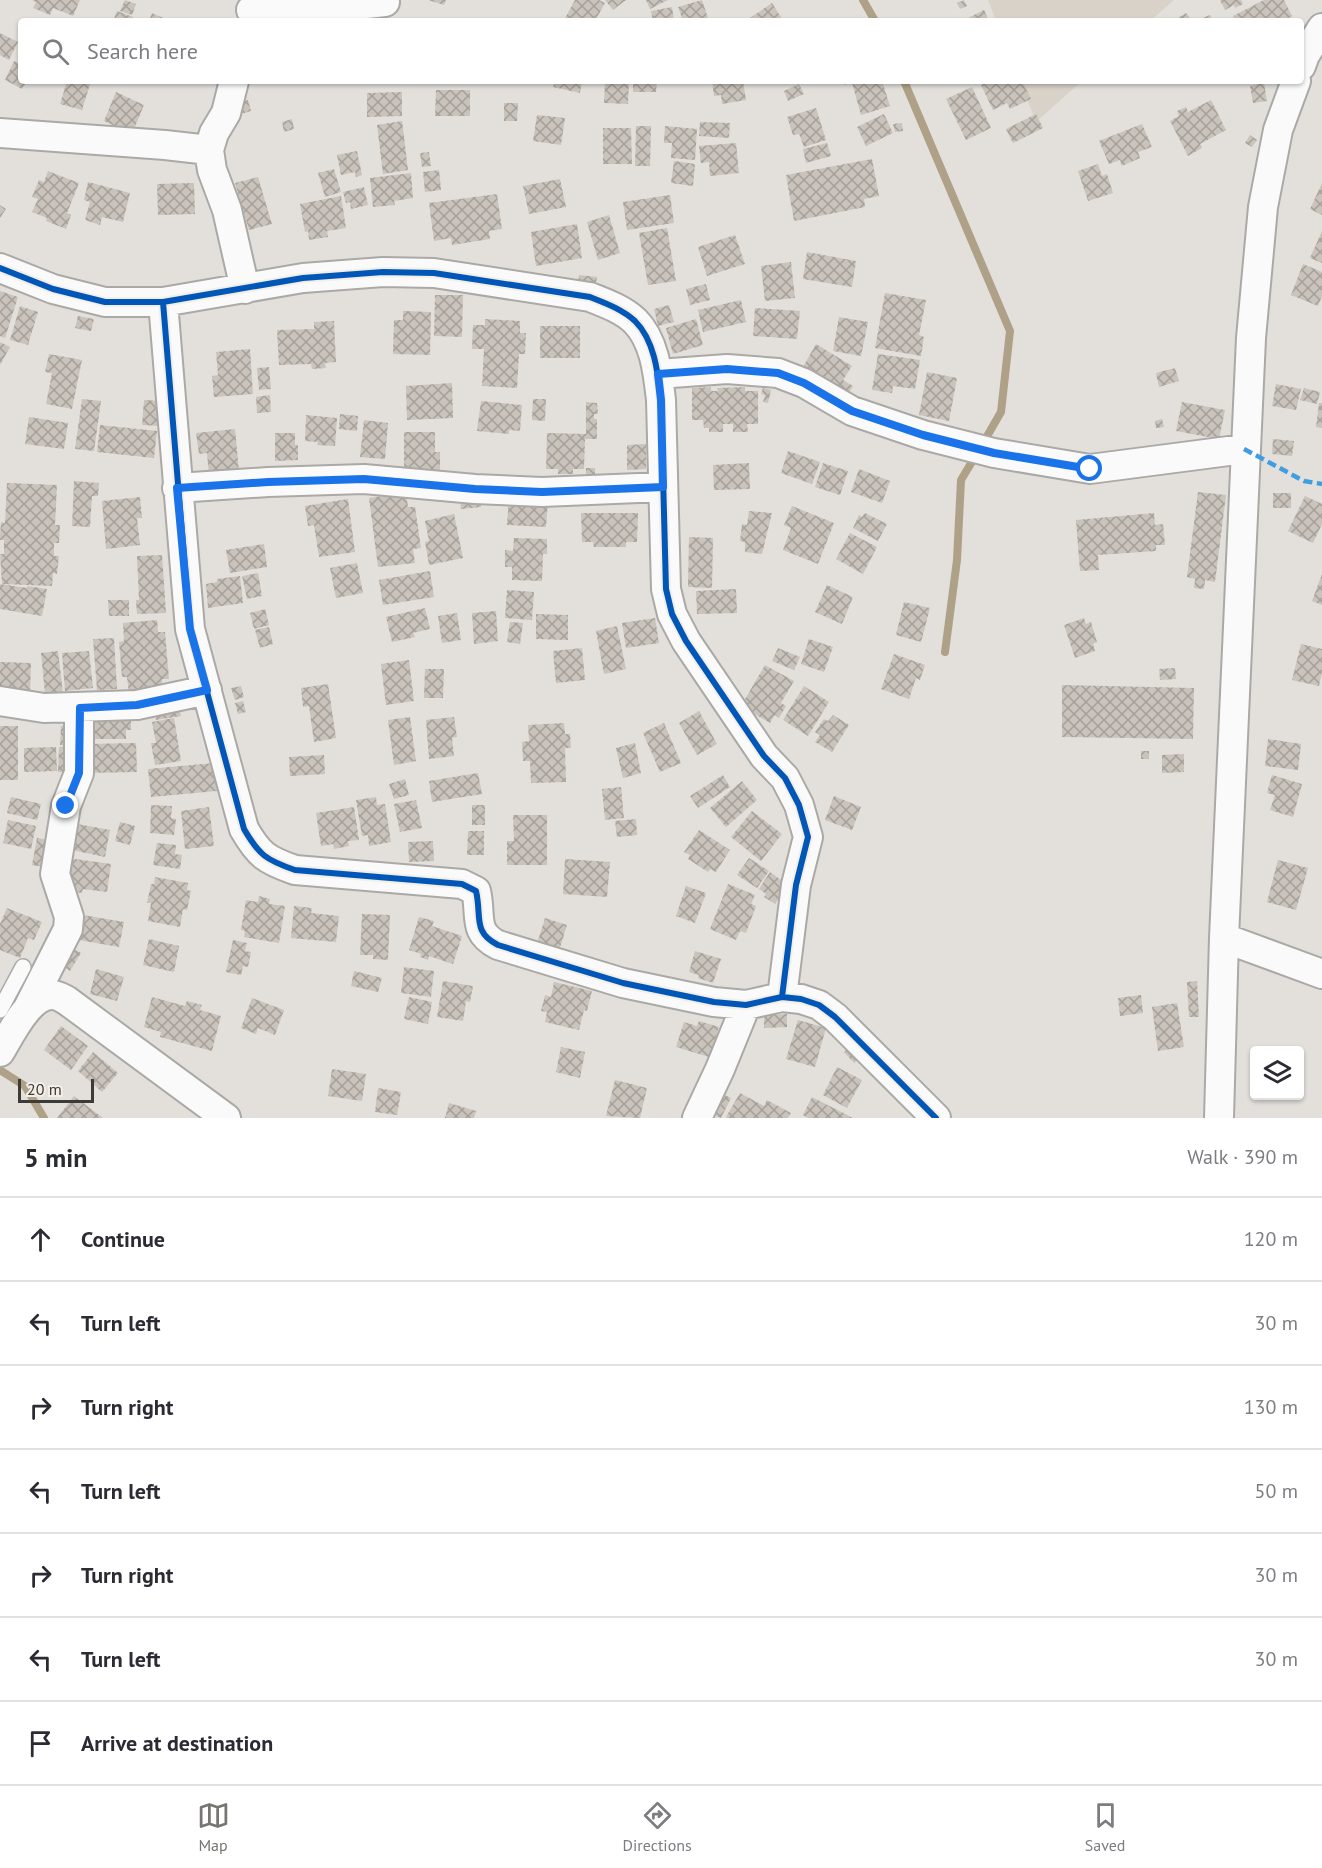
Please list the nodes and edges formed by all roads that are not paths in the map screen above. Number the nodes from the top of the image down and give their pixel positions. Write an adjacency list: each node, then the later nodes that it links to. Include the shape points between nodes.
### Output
1 (385, 2): 2 (street, via 318,9)
2 (250, 10)
3 (1322, 28): 4 (street)
4 (1304, 58)
5 (233, 84): 8 (street)
6 (1295, 84): 13 (street, via 1278,130 1263,207)
7 (0, 134): 8 (street)
8 (209, 150): 10 (street, via 212,170 228,210)
9 (0, 268): 11 (street, via 53,289 105,302)
10 (245, 288): 11 (street); 12 (street, via 303,278 434,273 590,297 635,322 651,347)
11 (163, 302): 15 (street)
12 (658, 374): 13 (street, via 727,369 778,373 852,411 923,435 994,453 1090,469); 14 (street)
13 (1245, 449): 19 (street)
14 (663, 487): 15 (street, via 542,492 364,479); 22 (street, via 666,589 672,614 764,756 785,778 799,805 808,837 796,885)
15 (177, 488): 16 (street, via 190,629)
16 (207, 690): 18 (street, via 137,705); 23 (street, via 244,829 256,849 273,862 295,870 462,884 476,891 480,929 486,939 498,945 622,983)
17 (0, 701): 18 (street, via 44,708)
18 (80, 708): 24 (street, via 79,773 66,806 55,874 69,917 68,929)
19 (1224, 938): 21 (street); 29 (street)
20 (23, 967): 24 (lane)
21 (1322, 974)
22 (782, 997): 23 (street); 28 (street, via 819,1005 835,1017)
23 (746, 1005): 27 (street)
24 (14, 1009): 25 (street); 26 (street, via 54,994 66,1000)
25 (0, 1052)
26 (226, 1118)
27 (697, 1118)
28 (936, 1118)
29 (1219, 1118)

